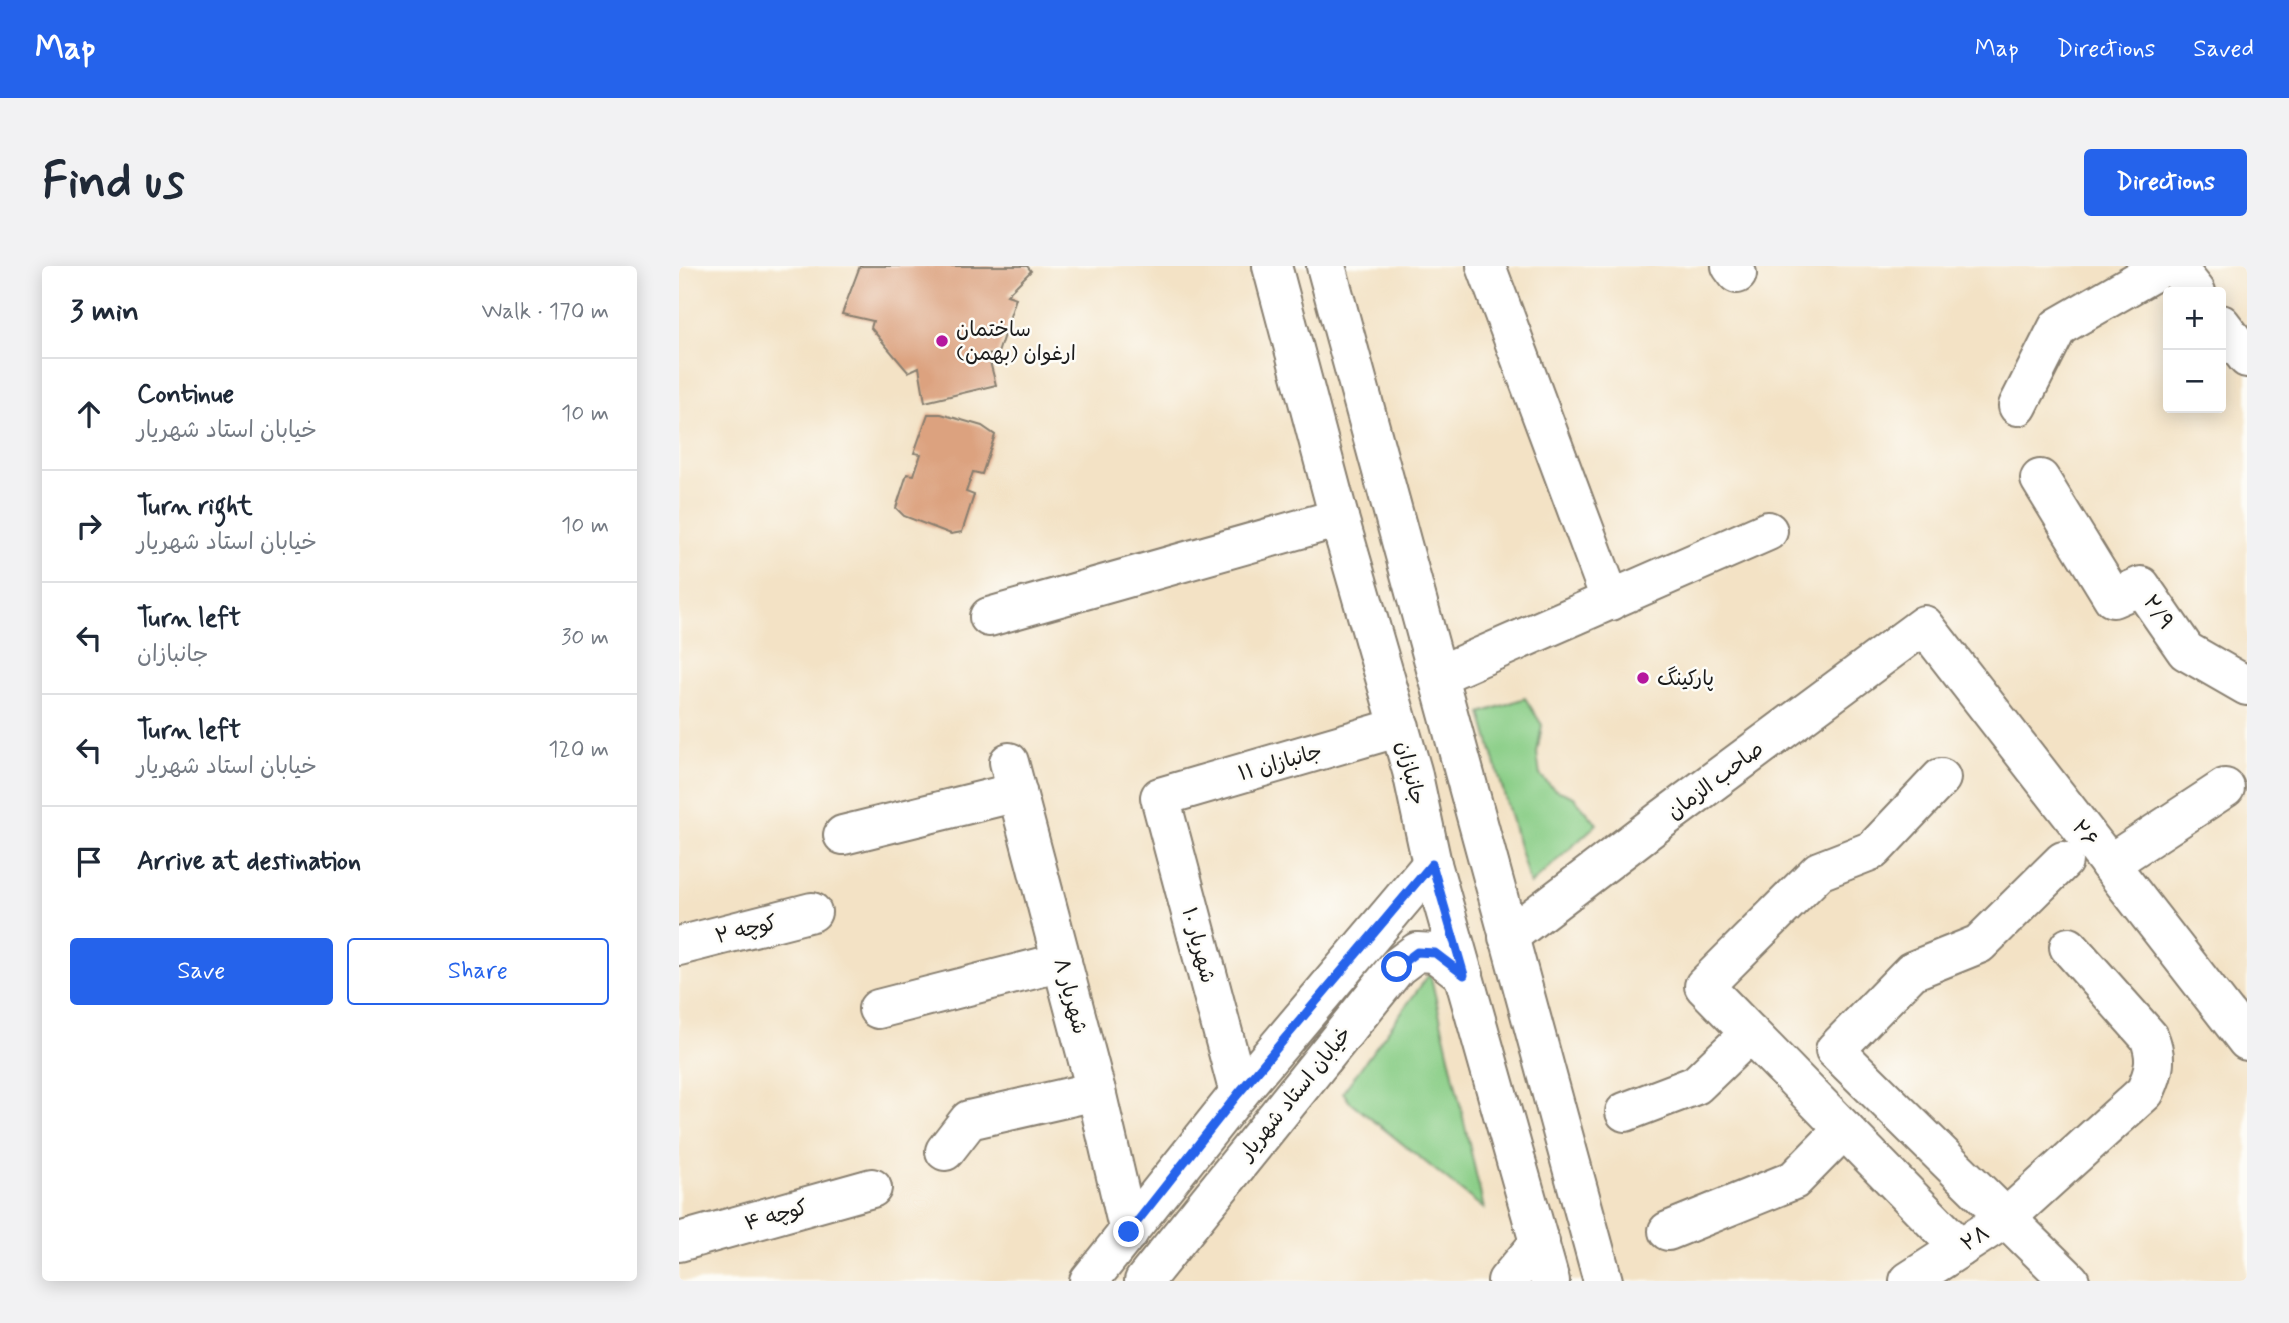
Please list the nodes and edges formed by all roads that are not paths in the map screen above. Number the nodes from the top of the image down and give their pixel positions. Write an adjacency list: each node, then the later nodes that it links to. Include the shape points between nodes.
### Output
1 (1272, 266): 11 (street, جانبازان)
2 (1327, 266): 16 (street)
3 (1486, 266): 13 (street)
4 (2164, 266): 9 (street, via 2058,327)
5 (2175, 266): 6 (street)
6 (2192, 287)
7 (2226, 331): 8 (street)
8 (2247, 358)
9 (2018, 406)
10 (2040, 479): 17 (street, ۲/۹, via 2113,598 2141,586 2186,650)
11 (1339, 518): 14 (street); 18 (street, جانبازان)
12 (1768, 531): 13 (street)
13 (1611, 601): 16 (street)
14 (989, 617)
15 (1924, 625): 25 (street, ۲۶); 27 (street, صاحب الزمان)
16 (1439, 675): 27 (street)
17 (2247, 686)
18 (1400, 727): 21 (street, ۱۱ جانبازان); 24 (street, جانبازان)
19 (1941, 778): 33 (street, via 1873,850 1819,871 1704,986)
20 (2224, 788): 25 (street)
21 (1160, 797): 36 (street, شهریار ۱۰)
22 (843, 835): 30 (street, شهریار ۸, via 1013,777)
23 (2063, 861): 41 (street, via 1979,944 1912,971 1835,1050)
24 (1432, 864): 31 (street, جانبازان); 36 (street, خیابان استاد شهریار)
25 (2109, 864): 34 (street, ۲۶)
26 (812, 912): 28 (street, کوچه ۲)
27 (1508, 937): 51 (street)
28 (679, 946)
29 (2069, 947): 41 (street, ۲۸, via 2149,1037 2155,1068 2145,1092)
30 (1062, 962): 32 (street); 35 (street, شهریار ۸)
31 (1464, 975): 45 (street, جانبازان); 48 (street, خیابان استاد شهریار, via 1435,953 1417,952 1397,967)
32 (878, 1009)
33 (1750, 1033): 37 (street, via 1696,1085); 38 (street)
34 (2247, 1041)
35 (1096, 1091): 39 (street, via 969,1120); 43 (street, شهریار ۸)
36 (1238, 1094): 43 (street, خیابان استاد شهریار)
37 (1625, 1112)
38 (1844, 1129): 42 (street, via 1794,1180); 46 (street)
39 (945, 1151)
40 (872, 1188): 44 (street, کوچه ۴)
41 (2006, 1218): 46 (street, ۲۸); 53 (street)
42 (1668, 1231)
43 (1129, 1232): 47 (street, خیابان استاد شهریار)
44 (679, 1242)
45 (1540, 1242): 49 (street); 50 (street, جانبازان)
46 (1960, 1248): 52 (street, ۲۸)
47 (1089, 1281)
48 (1144, 1281)
49 (1507, 1281)
50 (1550, 1281)
51 (1602, 1281)
52 (1909, 1281)
53 (2070, 1281)

